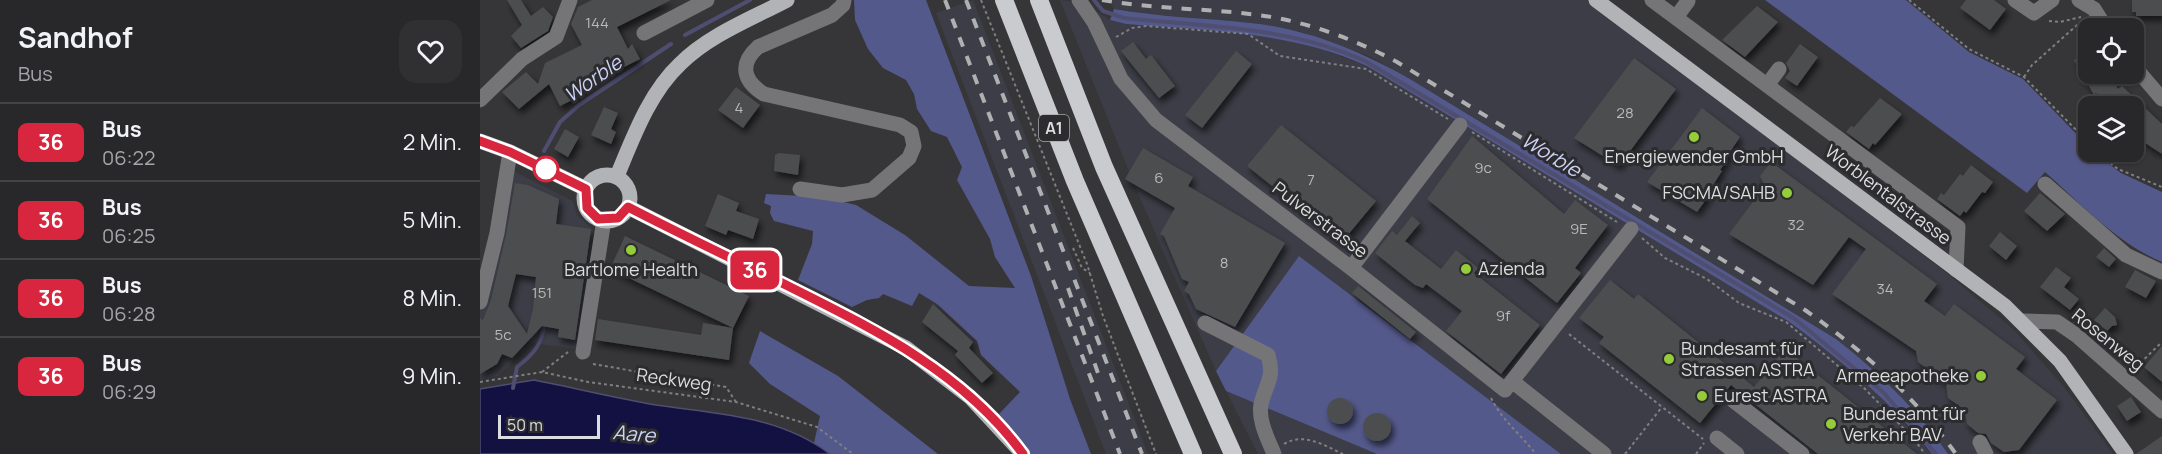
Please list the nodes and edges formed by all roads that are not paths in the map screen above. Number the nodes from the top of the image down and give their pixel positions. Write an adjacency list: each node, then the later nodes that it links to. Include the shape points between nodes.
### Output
1 (570, 0): 21 (street, via 554,40 522,59)
2 (707, 0): 16 (street)
3 (787, 0): 25 (main road, via 705,44 678,65 649,106)
4 (844, 0): 28 (street, via 832,15 758,47 747,60 751,85 764,94 900,125 910,132 913,151 872,190 842,195)
5 (1004, 0): 45 (highway, A1)
6 (1039, 0): 46 (highway, A1, via 1104,167)
7 (1079, 0): 32 (street, Pulverstrasse, via 1121,79 1156,120)
8 (1596, 0): 33 (main road, Worblentalstrasse)
9 (1652, 0): 14 (street)
10 (2015, 0): 11 (street, via 2034,13)
11 (2052, 0)
12 (2079, 0): 15 (street, via 2094,9)
13 (1688, 1): 14 (street)
14 (1677, 16): 19 (street)
15 (2100, 18)
16 (644, 33)
17 (1779, 69): 19 (street)
18 (2144, 77): 20 (street)
19 (1768, 84): 33 (street, via 1911,181 1958,227)
20 (2162, 99)
21 (480, 100)
22 (1460, 125): 32 (street)
23 (480, 141): 24 (main road)
24 (510, 152): 27 (main road); 35 (street, via 497,233)
25 (617, 176): 27 (main road, via 602,175); 29 (main road, via 630,193)
26 (2045, 184): 34 (street, via 2126,255)
27 (586, 189): 30 (main road, via 587,208 593,216)
28 (800, 189)
29 (628, 207): 30 (main road, via 618,218); 44 (main road, via 906,348 970,397)
30 (604, 220): 38 (street)
31 (1631, 229): 39 (street)
32 (1351, 268): 39 (street, Pulverstrasse, via 1505,390)
33 (1956, 270): 36 (main road, Worblentalstrasse)
34 (2162, 272)
35 (480, 302)
36 (2021, 321): 41 (street, Rosenweg, via 2057,322); 50 (main road, Worblentalstrasse, via 2060,361)
37 (1205, 323): 43 (street, via 1269,355 1273,371 1261,415)
38 (583, 352)
39 (1512, 381): 47 (street)
40 (1734, 401): 49 (street)
41 (2162, 411)
42 (1717, 438): 48 (street)
43 (1273, 453)
44 (1023, 454)
45 (1193, 454)
46 (1233, 454)
47 (1604, 454)
48 (1737, 454)
49 (1802, 454)
50 (2126, 454)

